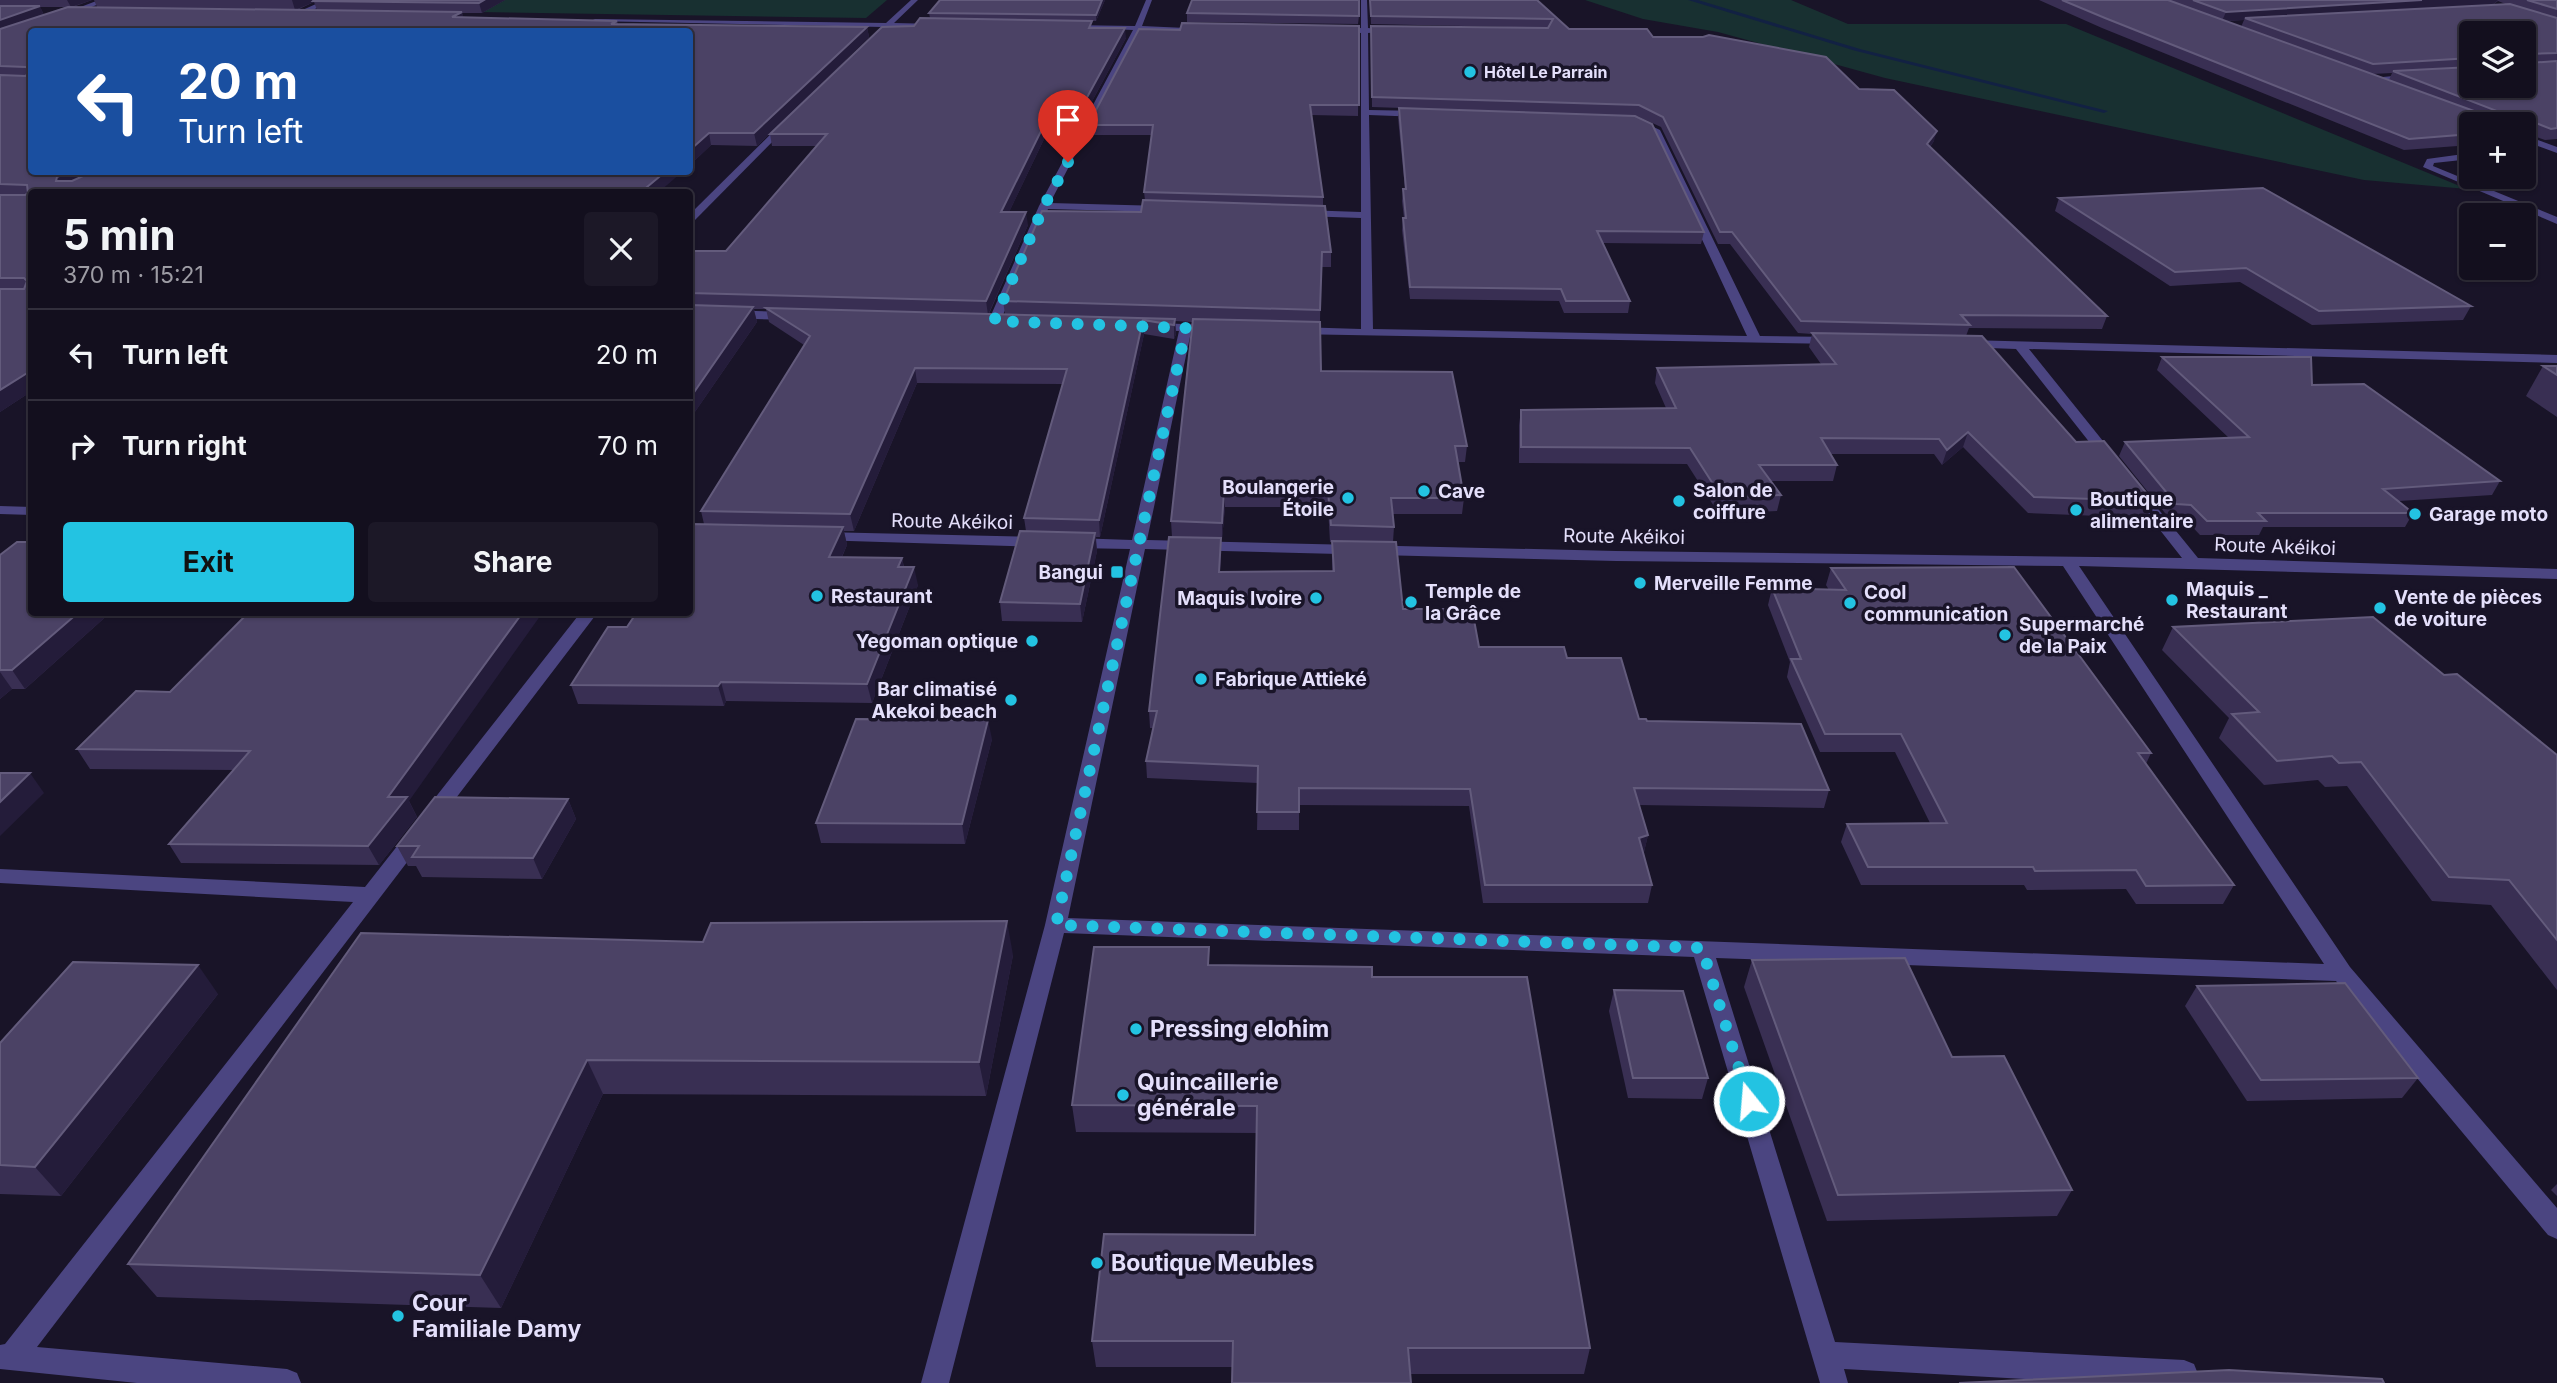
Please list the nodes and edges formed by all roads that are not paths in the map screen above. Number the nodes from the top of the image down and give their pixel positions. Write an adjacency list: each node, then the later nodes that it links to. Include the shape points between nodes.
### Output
1 (106, 0): 6 (street)
2 (331, 0): 10 (street)
3 (915, 0): 13 (street)
4 (1149, 0): 16 (street)
5 (1364, 0): 19 (street)
6 (67, 13): 7 (street); 8 (street)
7 (94, 13)
8 (54, 15)
9 (280, 16): 10 (street)
10 (293, 16): 11 (street)
11 (318, 17)
12 (582, 21): 13 (street)
13 (887, 25): 14 (street); 21 (street)
14 (943, 26)
15 (1055, 27): 16 (street)
16 (1138, 28): 17 (street); 36 (street)
17 (1218, 29)
18 (1324, 30): 19 (street)
19 (1363, 30): 20 (street); 27 (street)
20 (1403, 31)
21 (876, 37)
22 (2352, 74): 24 (street)
23 (2418, 75): 24 (street)
24 (2364, 79): 25 (street)
25 (2389, 88)
26 (797, 113): 40 (street)
27 (1366, 113): 28 (street); 39 (street)
28 (1433, 114)
29 (1627, 120): 52 (street, via 1656,130)
30 (2536, 143): 31 (street)
31 (2557, 151): 32 (street)
32 (2536, 152)
33 (2459, 157): 34 (street, via 2430,161 2428,167)
34 (2459, 180)
35 (2481, 189): 41 (street)
36 (1044, 206): 37 (street); 45 (street)
37 (1170, 210)
38 (1295, 213): 39 (street)
39 (1365, 215): 51 (street)
40 (693, 216)
41 (2557, 221)
42 (693, 313): 43 (street)
43 (800, 316)
44 (980, 321): 45 (street)
45 (994, 321): 46 (street)
46 (1008, 322)
47 (1145, 327): 48 (street)
48 (1186, 328): 49 (street); 60 (street)
49 (1228, 330)
50 (1284, 331): 51 (street)
51 (1367, 333): 52 (street)
52 (1755, 339): 53 (street)
53 (1852, 342)
54 (1949, 344): 55 (street)
55 (2019, 345): 56 (street); 62 (street)
56 (2557, 359)
57 (0, 510): 58 (street)
58 (28, 511)
59 (799, 537): 60 (street, Route Akéikoi)
60 (1141, 544): 61 (street, Route Akéikoi); 67 (street)
61 (2068, 562): 62 (street, Route Akéikoi); 69 (street)
62 (2194, 563): 63 (street, Route Akéikoi)
63 (2557, 574)
64 (587, 616): 66 (street)
65 (0, 876): 66 (street)
66 (368, 895): 72 (street)
67 (1056, 925): 68 (street); 75 (street)
68 (1702, 948): 69 (street); 71 (street)
69 (2342, 974): 70 (street)
70 (2557, 1227)
71 (1828, 1355): 73 (street); 76 (street)
72 (6, 1358): 74 (street)
73 (2205, 1376)
74 (287, 1383)
75 (935, 1383)
76 (1834, 1383)

